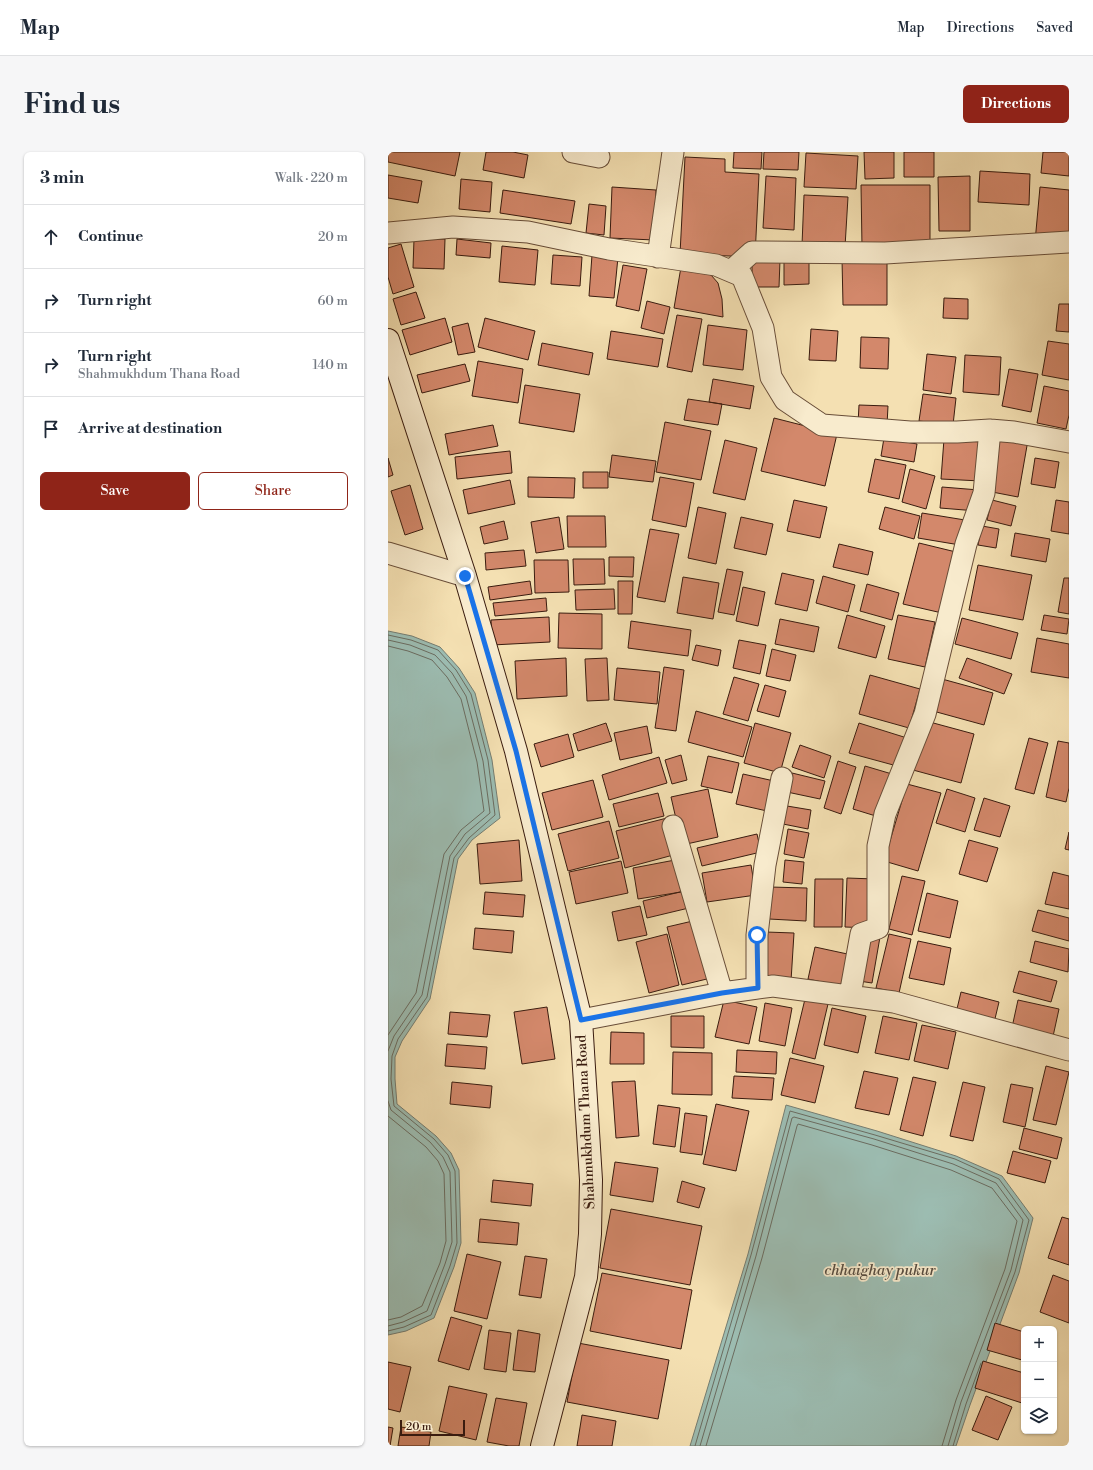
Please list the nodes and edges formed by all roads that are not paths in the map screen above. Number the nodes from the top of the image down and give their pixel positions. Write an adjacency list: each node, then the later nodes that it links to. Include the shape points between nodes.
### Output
1 (573, 152): 3 (street)
2 (673, 152): 6 (street)
3 (599, 157)
4 (388, 233): 6 (street, via 453,228 528,232 609,249)
5 (1069, 242): 7 (street, via 885,253 752,252)
6 (658, 256): 7 (street, via 716,265)
7 (731, 271): 9 (street, via 742,276 763,328 771,377 785,400 822,425 910,432)
8 (388, 340): 12 (main road, Shahmukhdum Thana Road)
9 (990, 430): 10 (street); 17 (street, via 984,493 966,544 925,714 885,814 878,846 878,928 861,934)
10 (1069, 442)
11 (388, 553): 12 (street)
12 (465, 576): 18 (main road, Shahmukhdum Thana Road, via 516,751)
13 (782, 778): 15 (street, via 765,865 757,935)
14 (673, 826): 16 (street)
15 (758, 988): 16 (street); 17 (street, via 773,986)
16 (722, 993): 18 (street)
17 (850, 995): 19 (street, via 894,1002)
18 (581, 1020): 20 (main road, Shahmukhdum Thana Road, via 591,1180 590,1234 586,1277)
19 (1069, 1050)
20 (542, 1446)

